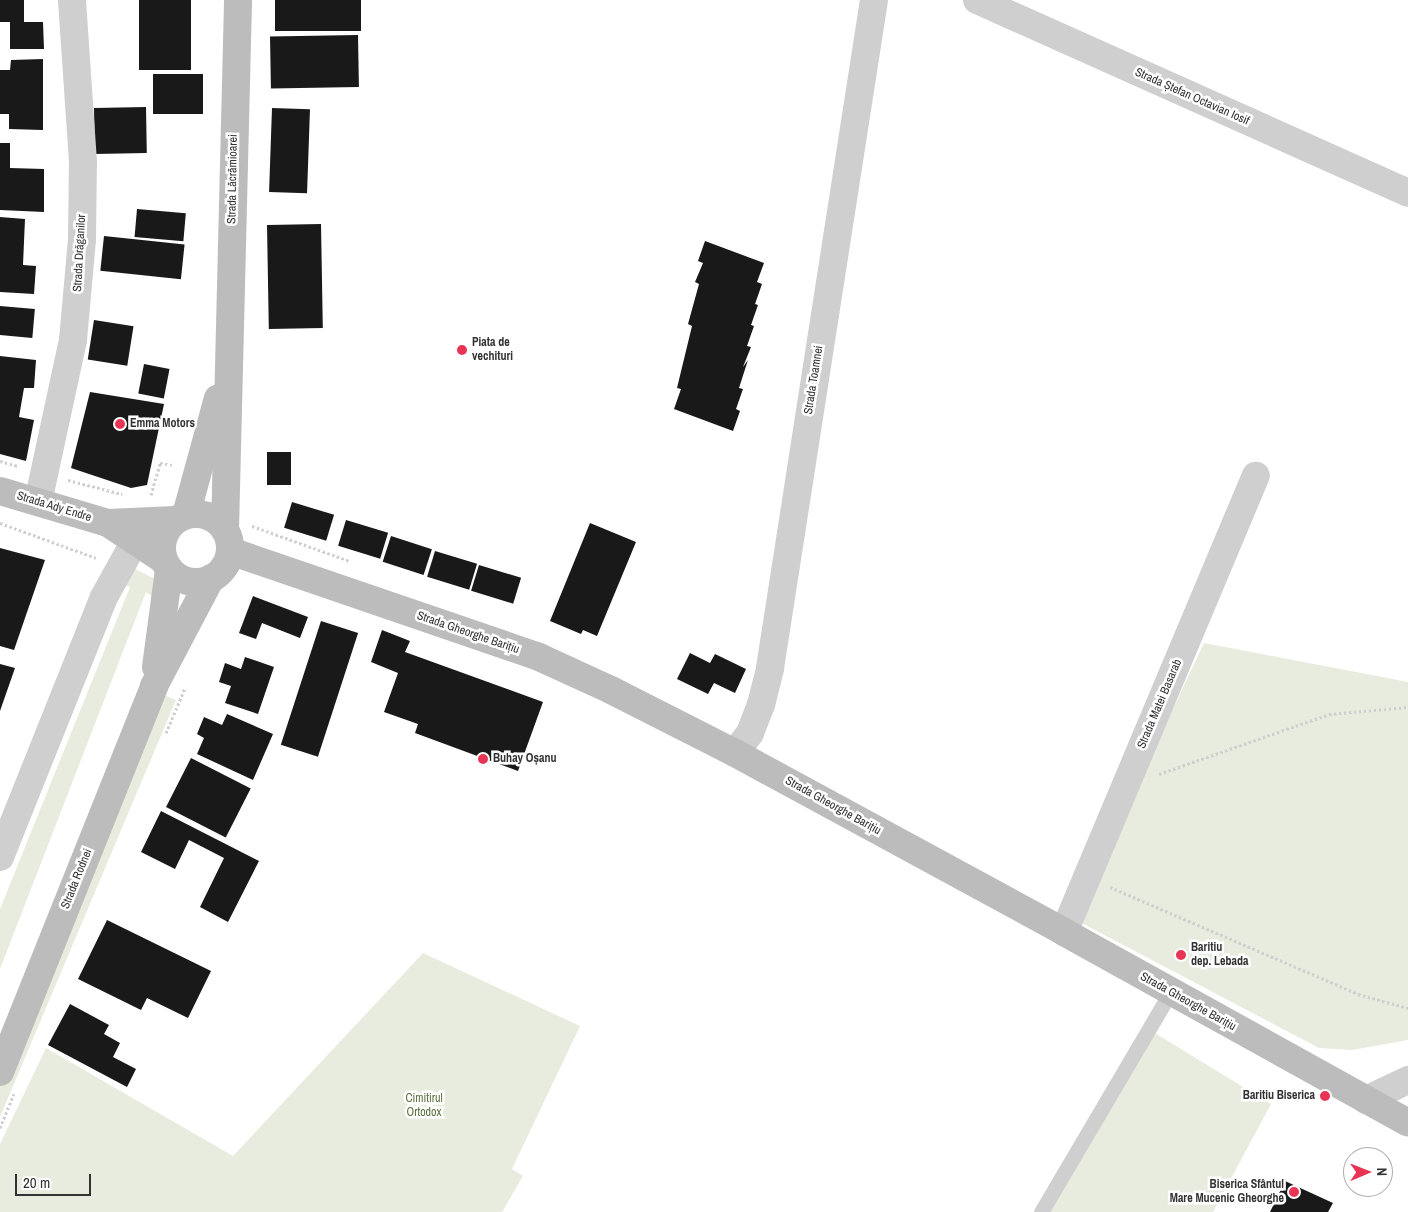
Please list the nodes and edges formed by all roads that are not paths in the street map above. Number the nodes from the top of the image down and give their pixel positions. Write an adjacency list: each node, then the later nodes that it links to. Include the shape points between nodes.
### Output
1 (72, 0): 9 (street, Strada Drăganilor, via 83,162 82,239 73,340)
2 (238, 0): 6 (main road, Strada Lăcrămioarei)
3 (874, 0): 17 (street, Strada Toamnei, via 770,668 750,733)
4 (977, 0): 5 (street, Strada Ștefan Octavian Iosif)
5 (1408, 193)
6 (229, 358): 10 (main road, Strada Lăcrămioarei); 12 (main road, Strada Lăcrămioarei)
7 (1256, 476): 19 (street, Strada Matei Basarab)
8 (0, 491): 9 (main road, Strada Ady Endre)
9 (38, 502): 11 (main road, Strada Ady Endre)
10 (180, 517): 11 (main road, Strada Ady Endre); 12 (main road, via 208,515); 14 (main road, via 163,538)
11 (108, 523): 13 (main road, Strada Ady Endre)
12 (232, 534): 15 (main road, via 220,572); 17 (main road, Strada Gheorghe Barițiu, via 539,657)
13 (135, 541): 14 (main road, Strada Ady Endre); 18 (street, via 104,597)
14 (166, 565): 15 (main road, via 188,581); 16 (main road, Strada Rodnei)
15 (211, 578): 16 (main road, Strada Rodnei)
16 (154, 686): 21 (main road, Strada Rodnei)
17 (735, 753): 19 (main road, Strada Gheorghe Barițiu)
18 (0, 857)
19 (1064, 932): 20 (main road, Strada Gheorghe Barițiu)
20 (1170, 993): 23 (main road, Strada Gheorghe Barițiu); 25 (lane)
21 (0, 1072)
22 (1408, 1080): 23 (street)
23 (1366, 1100): 24 (main road, Strada Gheorghe Barițiu)
24 (1408, 1123)
25 (1041, 1212)

